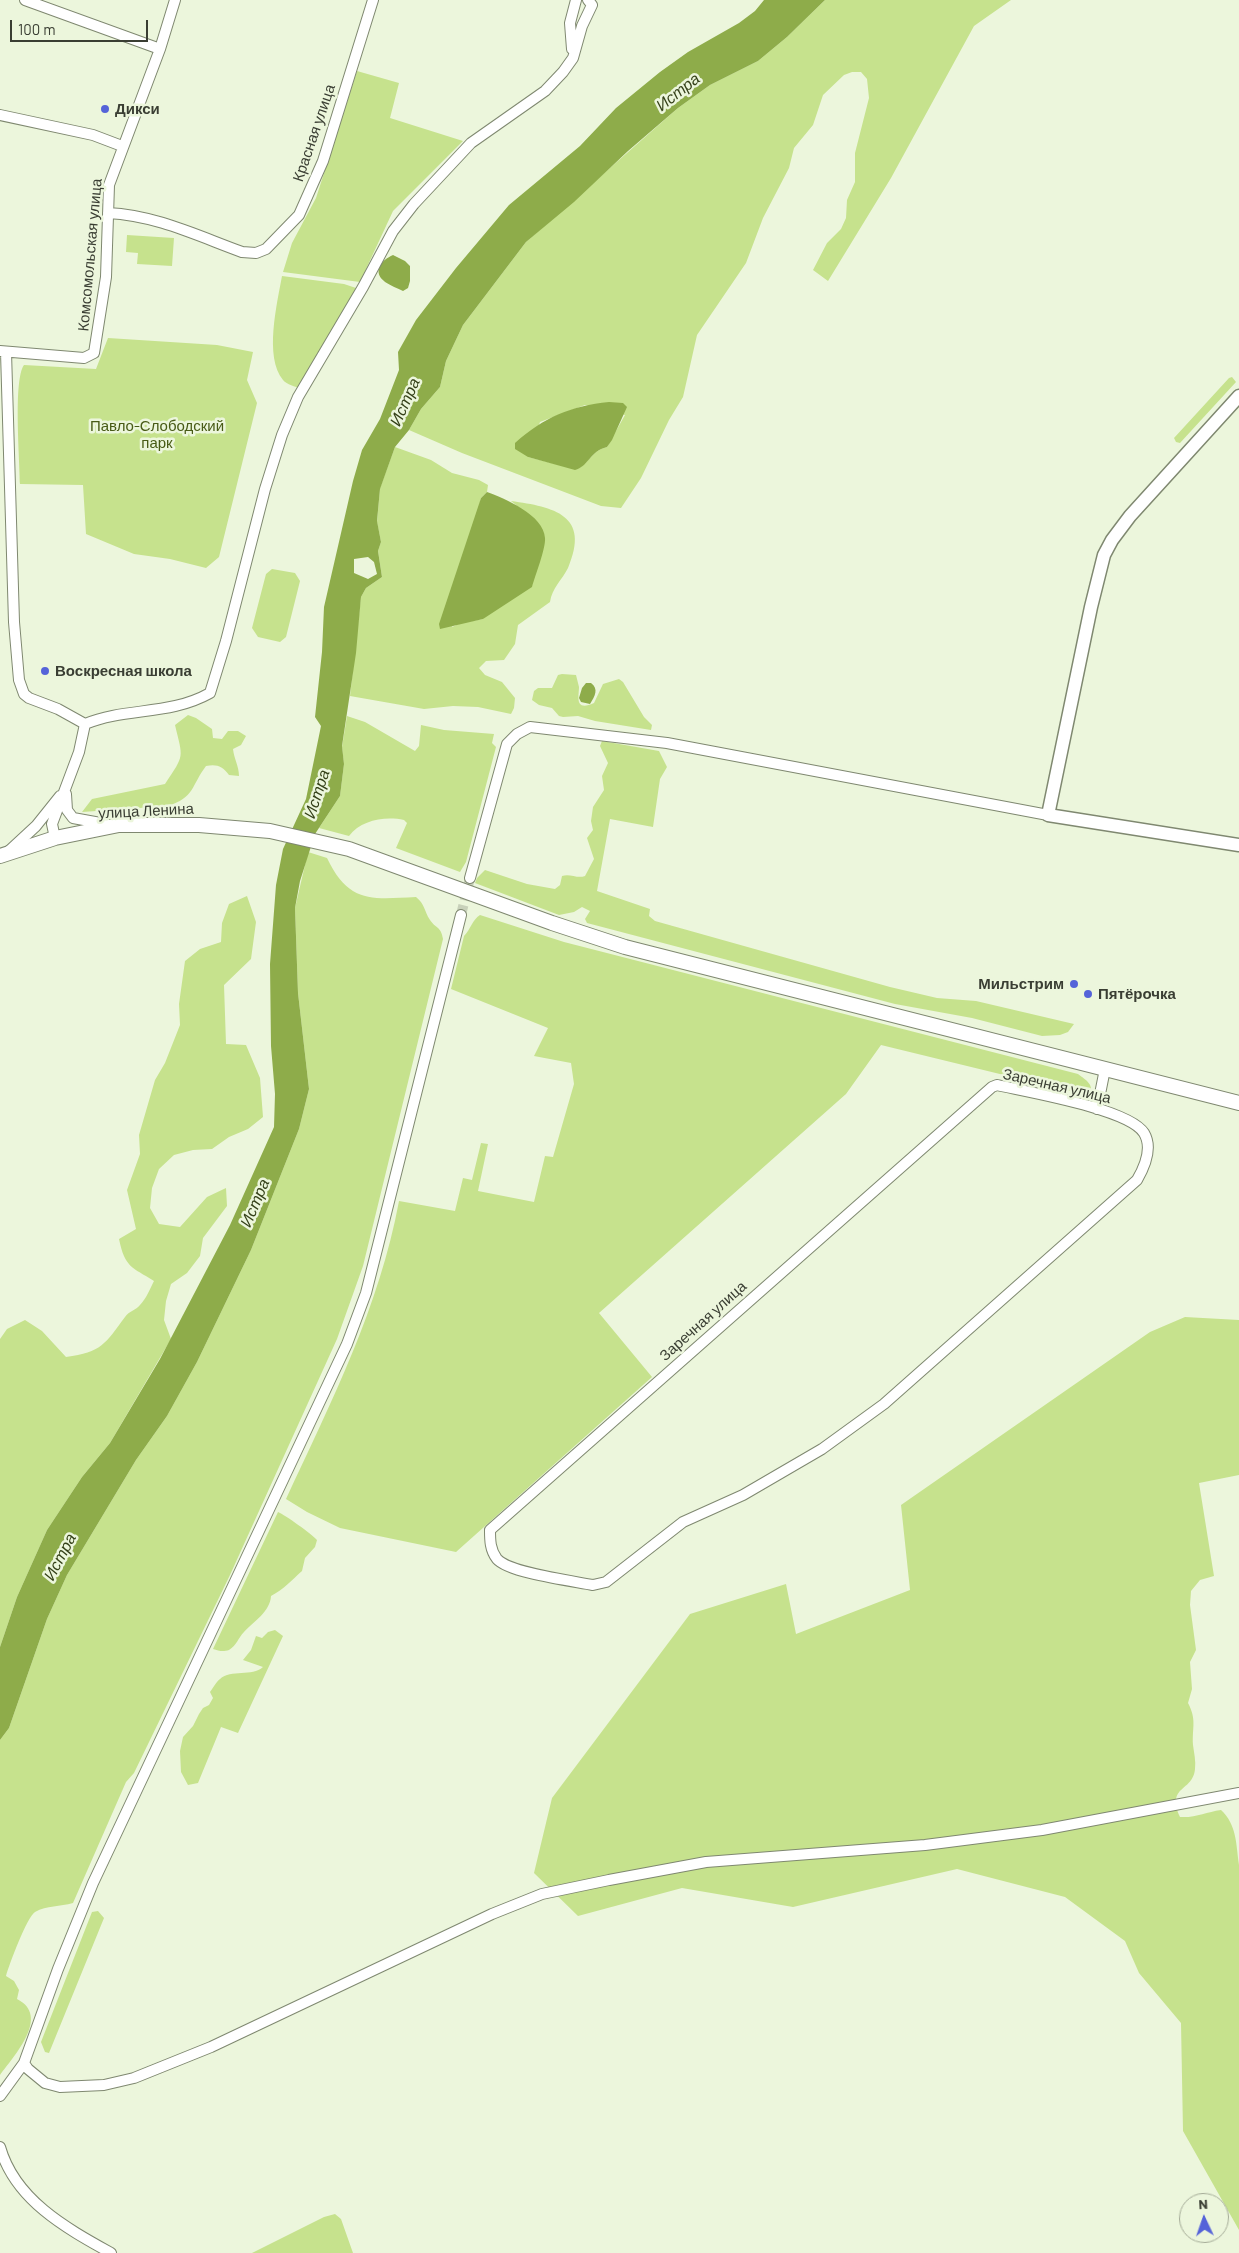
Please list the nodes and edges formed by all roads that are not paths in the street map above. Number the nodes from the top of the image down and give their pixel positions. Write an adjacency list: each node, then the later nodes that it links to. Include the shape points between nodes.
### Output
1 (25, 0): 6 (street)
2 (175, 0): 6 (street, Комсомольская улица)
3 (373, 0): 10 (street, Красная улица, via 318,173 299,215 266,249 256,253 242,252 160,222 129,214)
4 (576, 0): 7 (street, via 570,23)
5 (592, 2): 7 (street)
6 (160, 49): 9 (street, Комсомольская улица)
7 (573, 58): 13 (street, via 545,91 470,143 414,204 393,231 298,397 265,489 210,693 176,707 104,716)
8 (0, 115): 9 (street, via 93,135)
9 (122, 146): 10 (street, Комсомольская улица, via 109,185)
10 (108, 213): 11 (street, Комсомольская улица, via 106,277 94,353 84,358)
11 (3, 352): 13 (street, Комсомольская улица, via 19,680 29,698)
12 (1239, 396): 15 (street, via 1130,516 1104,555)
13 (85, 724): 14 (street)
14 (67, 788): 16 (street, via 67,810 73,818); 17 (street, via 52,824); 19 (street, via 36,826)
15 (1048, 815): 18 (street); 20 (street, via 666,743 530,727 507,744)
16 (120, 826): 17 (main road, улица Ленина); 22 (main road, улица Ленина, via 237,827 315,840 384,861 552,924 625,947)
17 (55, 838): 19 (main road, улица Ленина)
18 (1239, 845)
19 (2, 855)
20 (470, 878)
21 (461, 915): 26 (street, via 366,1293 347,1344 93,1883)
22 (1105, 1069): 23 (main road, улица Ленина); 24 (street)
23 (1239, 1104)
24 (1097, 1109): 24 (street, Заречная улица, via 997,1085 992,1087 490,1530 489,1543 497,1559 511,1568 593,1585 606,1582 683,1522 743,1495 822,1449 884,1404 1136,1180 1145,1168 1148,1150 1145,1134 1127,1119)
25 (1239, 1793): 26 (street, via 1042,1830 925,1845 706,1862 542,1894 492,1914 211,2047 134,2078 104,2085 60,2087 35,2076)
26 (24, 2063): 27 (street)
27 (0, 2096)
28 (0, 2147): 29 (street, via 11,2173 24,2192 66,2228)
29 (111, 2253)

